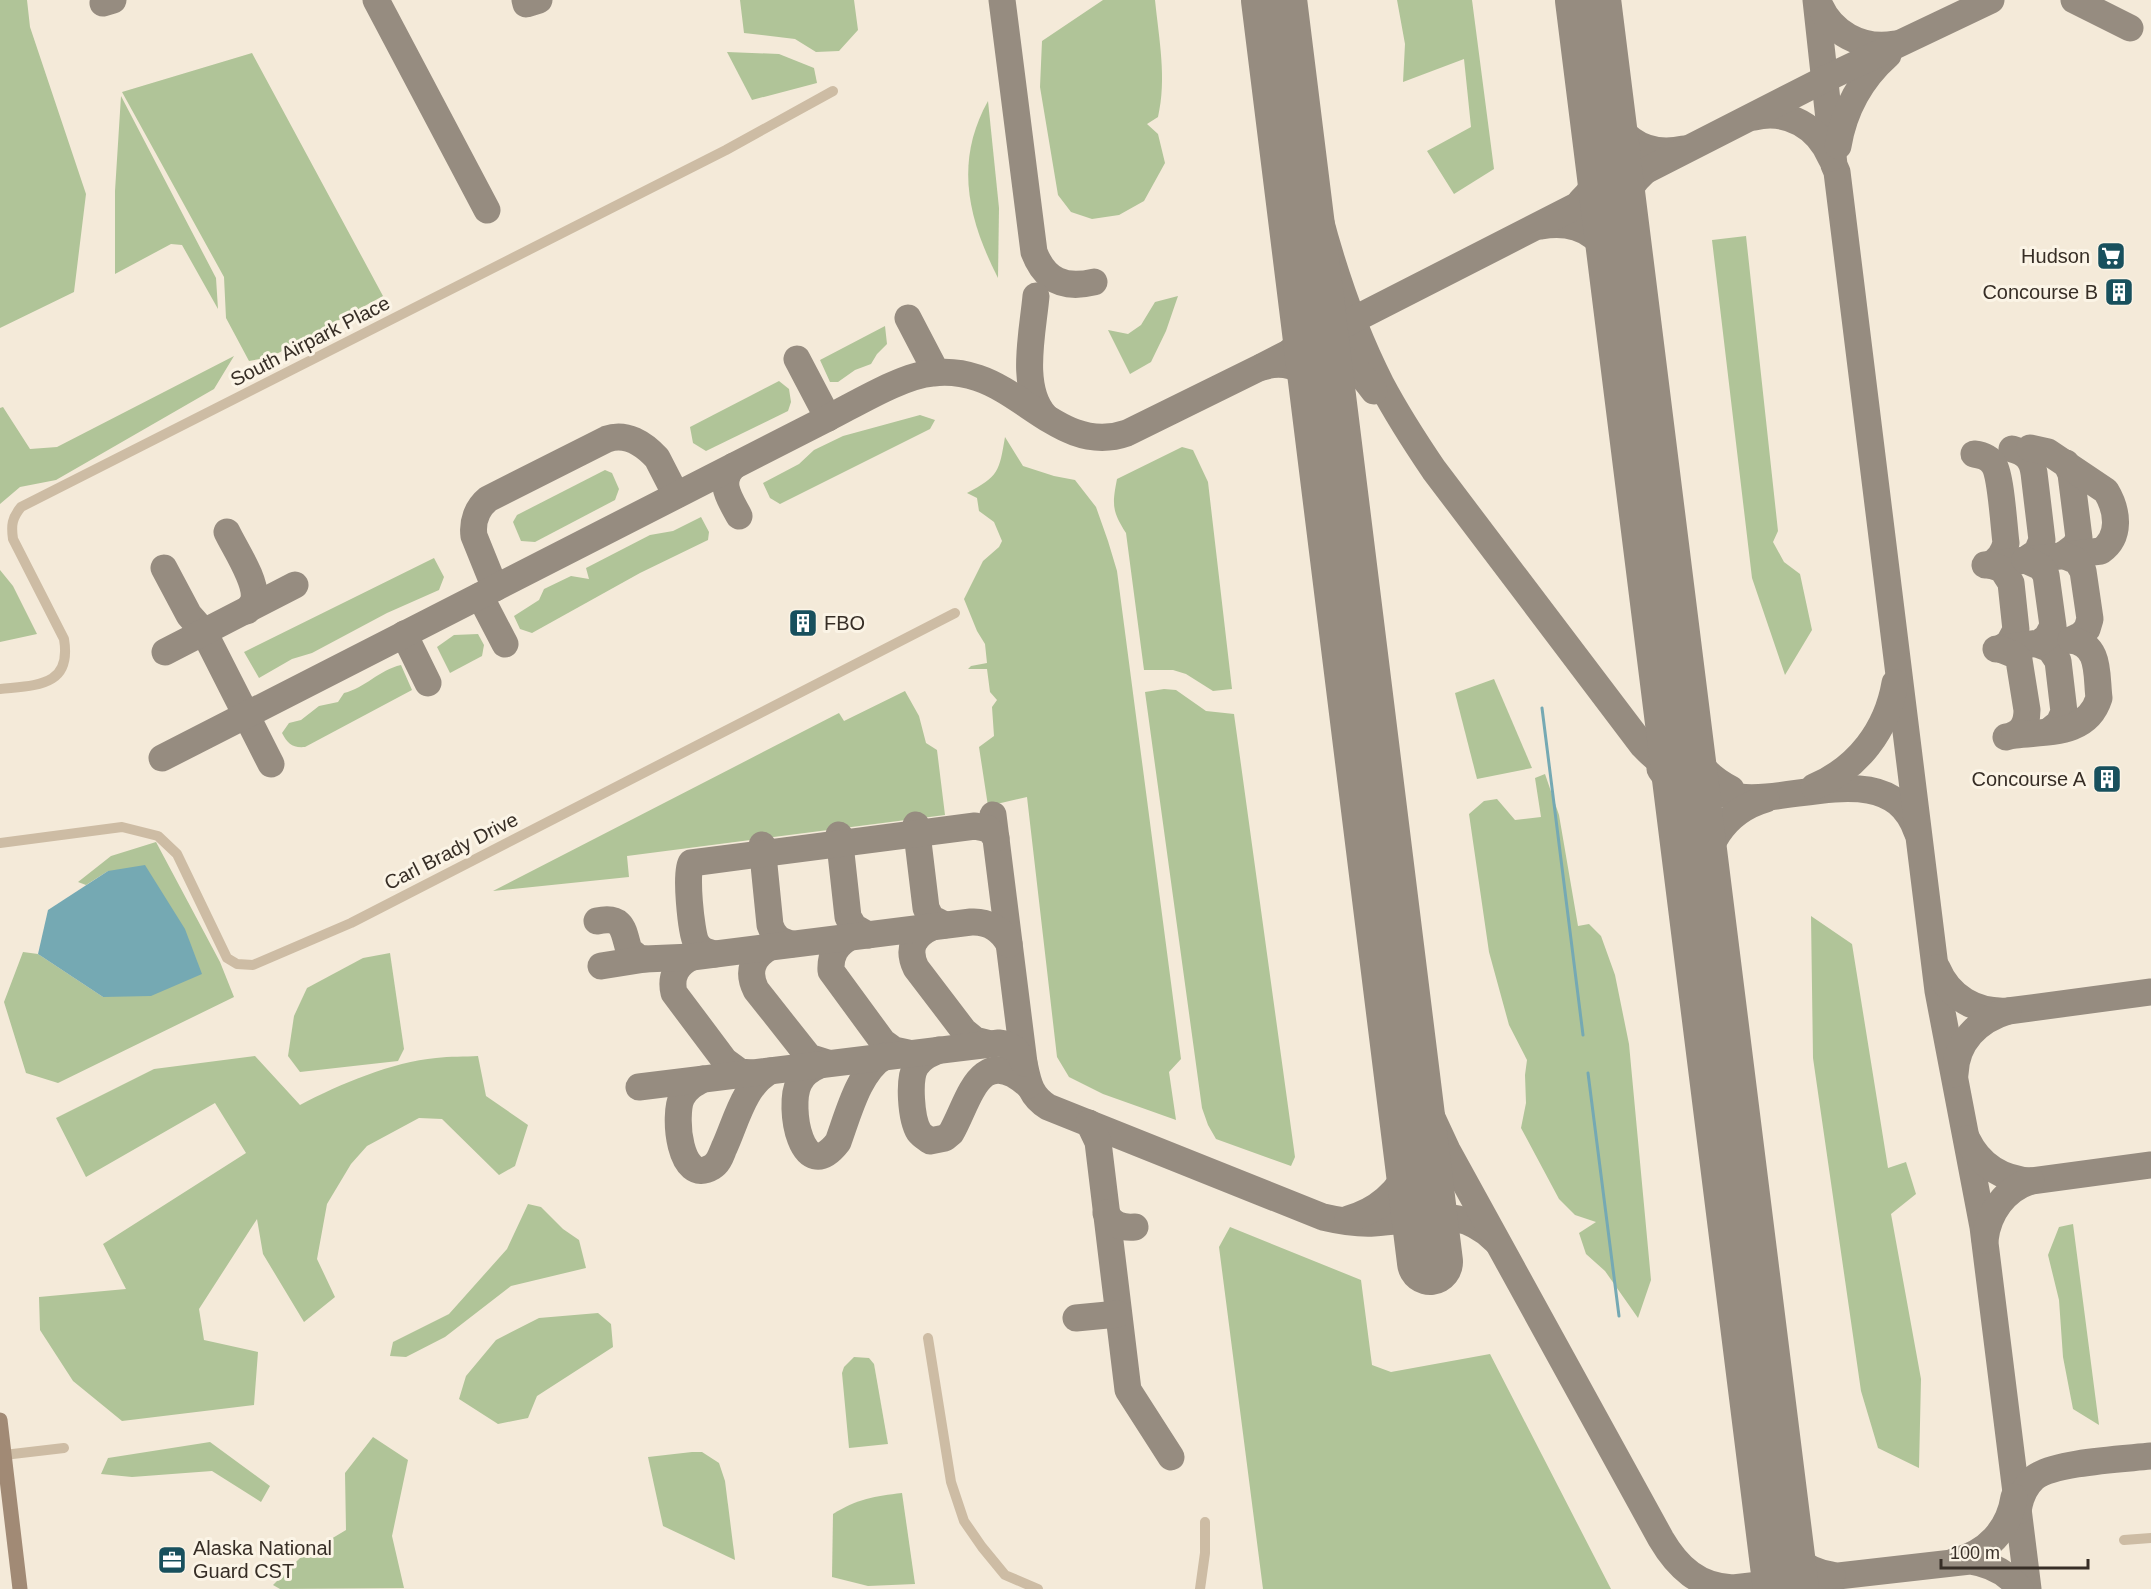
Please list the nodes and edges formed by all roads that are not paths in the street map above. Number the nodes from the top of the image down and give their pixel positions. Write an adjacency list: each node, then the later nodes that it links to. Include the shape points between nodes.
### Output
1 (833, 91): 3 (street, South Airpark Place, via 706,160 21,507 11,526 14,538 64,639 67,656 63,671 52,678)
2 (955, 613): 4 (street, Carl Brady Drive, via 351,922 253,965 237,964 227,958 177,854 158,836 122,827)
3 (0, 689)
4 (0, 843)
5 (928, 1338): 13 (street, via 951,1482 964,1521 1005,1575)
6 (0, 1420): 8 (main road)
7 (64, 1448): 8 (street)
8 (4, 1455): 12 (main road)
9 (1205, 1522): 14 (street)
10 (2151, 1538): 11 (street)
11 (2124, 1540)
12 (20, 1589)
13 (1038, 1589)
14 (1200, 1589)

